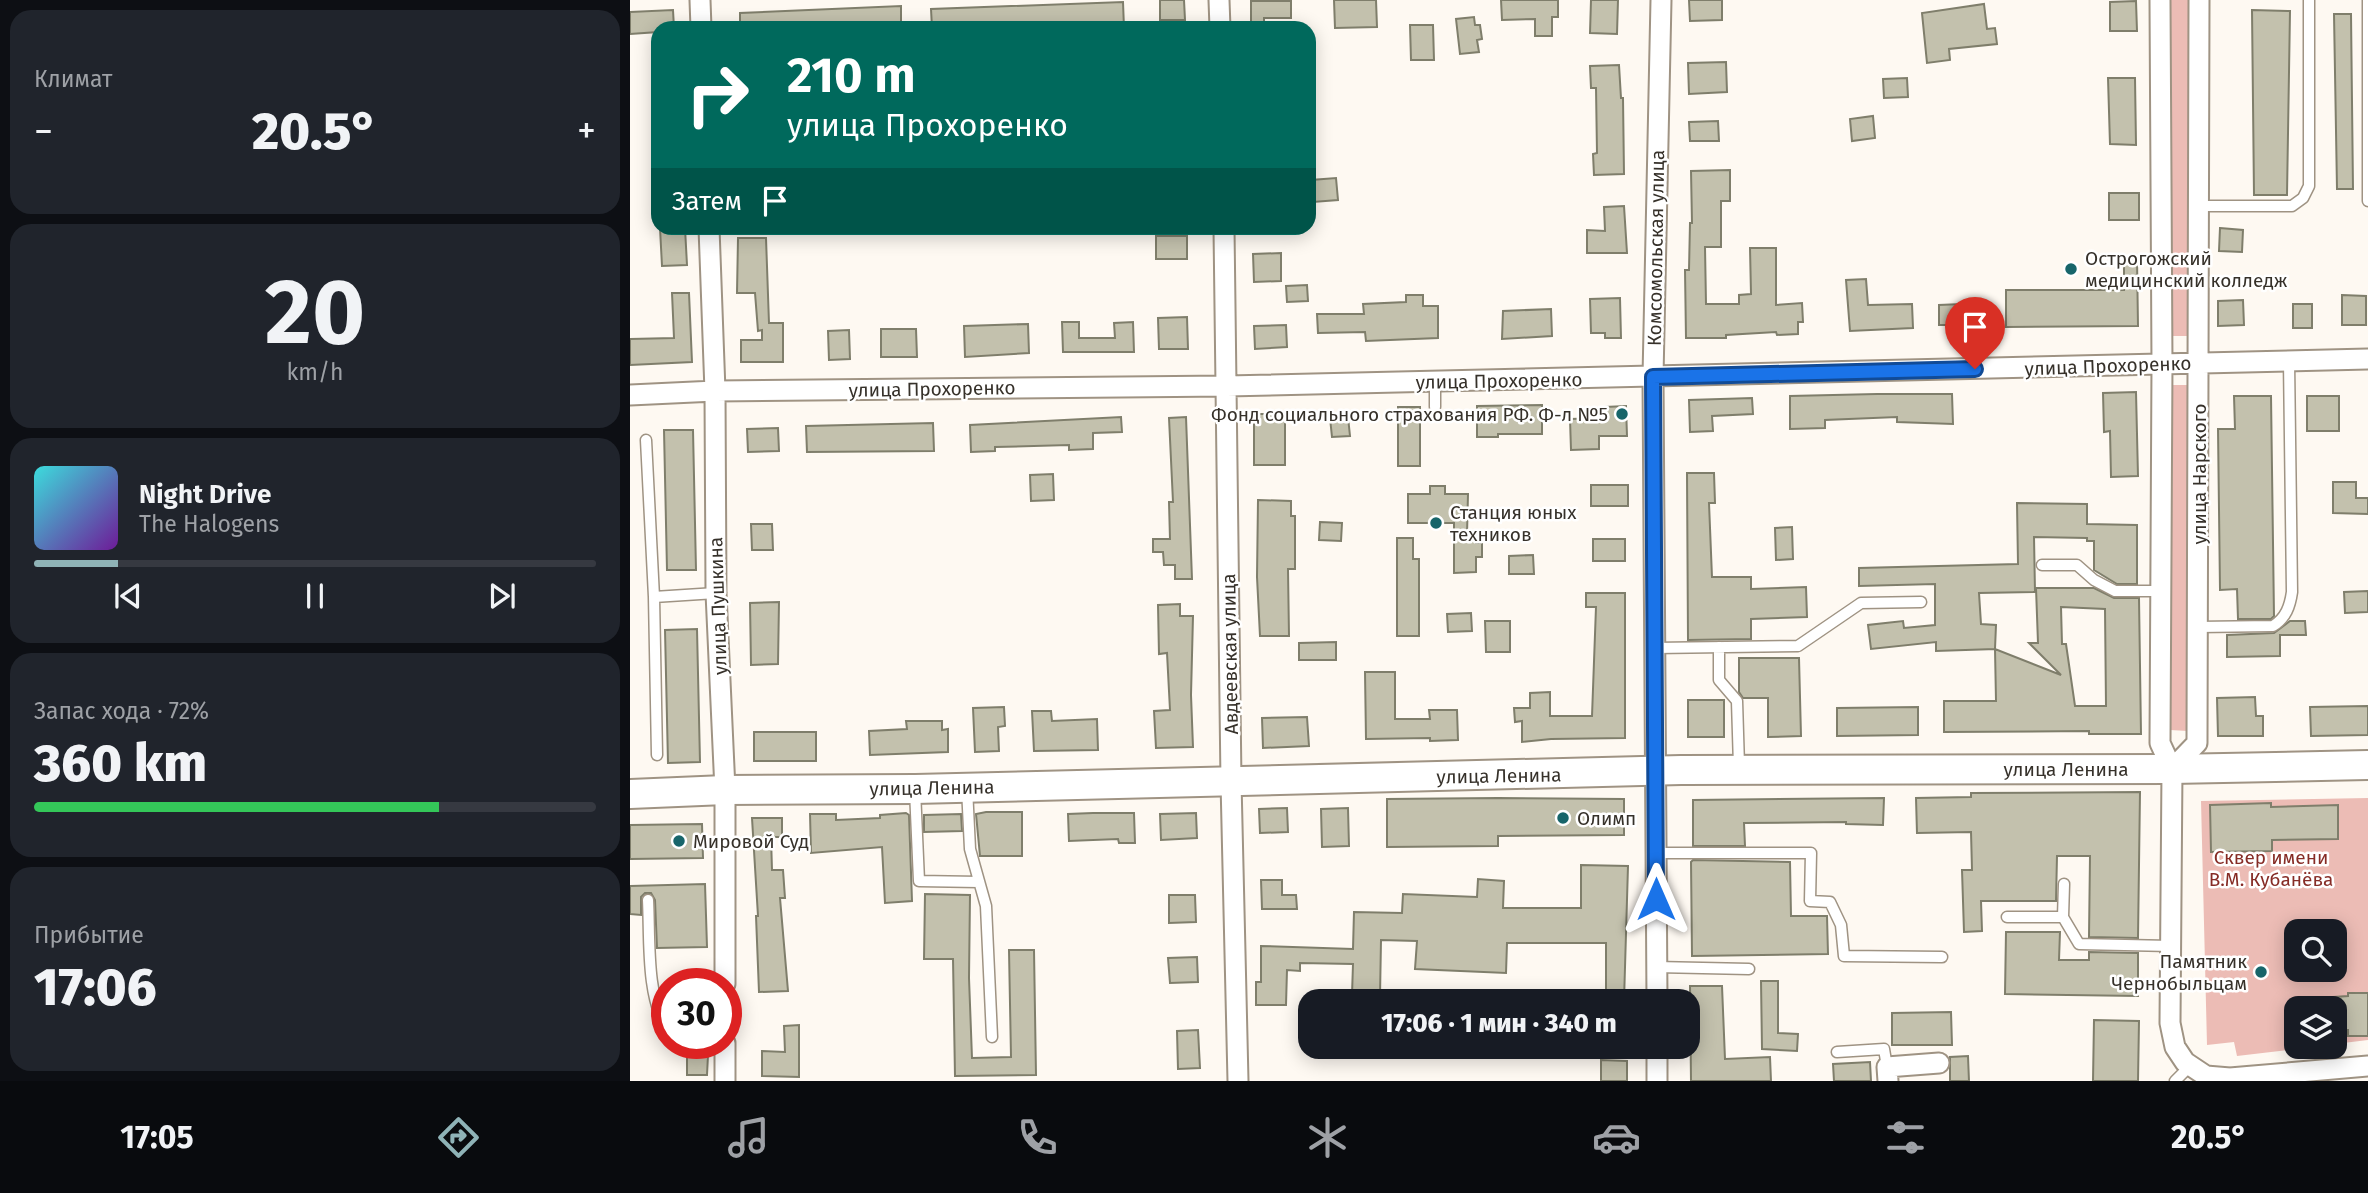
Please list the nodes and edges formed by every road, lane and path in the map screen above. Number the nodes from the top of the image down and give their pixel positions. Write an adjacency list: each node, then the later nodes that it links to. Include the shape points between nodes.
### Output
1 (700, 0): 8 (street)
2 (1219, 0): 9 (street)
3 (1661, 0): 18 (street, Комсомольская улица)
4 (2160, 0): 17 (street, улица Нарского)
5 (2199, 0): 11 (street, улица Нарского)
6 (2309, 0): 11 (lane, via 2309,186 2303,198 2292,206)
7 (2368, 0): 10 (lane)
8 (702, 21)
9 (1220, 21)
10 (2368, 201)
11 (2200, 206): 16 (street, улица Нарского)
12 (709, 235): 21 (street, улица Пушкина)
13 (1224, 235): 20 (street, Авдеевская улица)
14 (2368, 359): 15 (street, улица Прохоренко)
15 (2288, 361): 16 (street, улица Прохоренко); 30 (lane, via 2290,603 2273,626)
16 (2200, 363): 17 (street, улица Прохоренко); 30 (street, улица Нарского)
17 (2162, 364): 18 (street, улица Прохоренко); 26 (street, улица Нарского)
18 (1653, 377): 19 (street, улица Прохоренко); 32 (street, Комсомольская улица)
19 (1435, 382): 20 (street, улица Прохоренко); 23 (lane)
20 (1227, 386): 21 (street, улица Прохоренко); 38 (street, Авдеевская улица)
21 (715, 391): 22 (street, улица Прохоренко); 27 (street, улица Пушкина)
22 (630, 395)
23 (1435, 407)
24 (646, 440): 28 (lane)
25 (2042, 565): 26 (lane, via 2077,565 2115,591)
26 (2161, 591): 35 (street, улица Нарского, via 2160,743)
27 (716, 593): 28 (lane); 41 (street, улица Пушкина)
28 (654, 597): 33 (lane)
29 (1921, 602): 31 (lane, via 1861,603 1798,646)
30 (2198, 627): 35 (street, улица Нарского, via 2197,743)
31 (1719, 647): 32 (lane); 36 (lane, via 1719,680 1737,701)
32 (1655, 648): 37 (street, Комсомольская улица)
33 (657, 755)
34 (2368, 765): 35 (main road, улица Ленина)
35 (2172, 769): 36 (main road, улица Ленина); 49 (street, улица Нарского)
36 (1740, 770): 37 (main road, улица Ленина)
37 (1656, 771): 38 (main road, улица Ленина); 43 (street, Комсомольская улица)
38 (1231, 782): 39 (main road, улица Ленина); 66 (street, Авдеевская улица)
39 (967, 788): 40 (main road, улица Ленина); 44 (lane, via 970,849)
40 (915, 789): 41 (main road, улица Ленина); 44 (lane, via 919,881)
41 (725, 790): 42 (main road, улица Ленина); 53 (street, улица Пушкина)
42 (630, 794)
43 (1656, 853): 50 (lane, via 1811,853 1810,901 1830,902 1841,925 1844,956); 51 (street, Комсомольская улица)
44 (979, 882): 56 (lane, via 986,906)
45 (2064, 884): 48 (lane)
46 (648, 900): 52 (lane)
47 (2007, 917): 48 (lane)
48 (2063, 918): 49 (lane, via 2079,944)
49 (2171, 946): 61 (street, улица Нарского, via 2170,1023 2175,1047)
50 (1942, 957)
51 (1656, 967): 54 (lane); 55 (street, Комсомольская улица)
52 (652, 968)
53 (725, 968)
54 (1749, 969)
55 (1657, 989)
56 (992, 1038)
57 (1837, 1052): 63 (lane, via 1884,1049)
58 (725, 1059): 65 (street)
59 (1657, 1059): 67 (street)
60 (1938, 1063): 63 (street)
61 (2190, 1066): 64 (street, via 2206,1076); 68 (lane)
62 (2368, 1066): 64 (street)
63 (1888, 1074)
64 (2229, 1080)
65 (725, 1081)
66 (1238, 1081)
67 (1657, 1081)
68 (2175, 1081)

